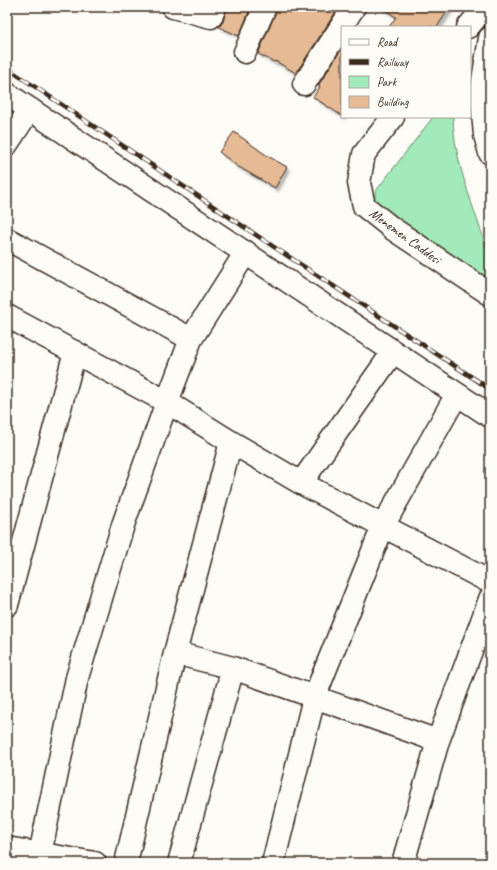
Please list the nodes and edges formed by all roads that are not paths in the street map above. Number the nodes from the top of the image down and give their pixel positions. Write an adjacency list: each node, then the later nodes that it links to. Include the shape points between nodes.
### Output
1 (173, 7): 2 (street, via 211,16)
2 (215, 7)
3 (265, 7): 10 (street)
4 (354, 7): 6 (street)
5 (485, 7): 7 (street)
6 (342, 26)
7 (469, 26)
8 (341, 27): 11 (street)
9 (490, 38): 16 (street, via 481,92 485,136)
10 (245, 52)
11 (304, 84)
12 (7, 94): 13 (street)
13 (30, 110): 15 (street); 18 (street)
14 (392, 118): 19 (street, Menemen Caddesi, via 364,154 359,183 364,206 393,229)
15 (7, 144)
16 (490, 153)
17 (7, 239): 21 (street)
18 (246, 252): 21 (street); 23 (street)
19 (490, 294)
20 (7, 316): 22 (street)
21 (191, 339): 25 (street)
22 (75, 352): 25 (street); 32 (street)
23 (393, 352): 24 (street); 28 (street)
24 (457, 394): 26 (street); 29 (street)
25 (167, 402): 27 (street); 38 (street, via 123,525 77,678)
26 (490, 416)
27 (232, 442): 28 (street); 33 (street)
28 (301, 483): 29 (street)
29 (383, 526): 30 (street); 35 (street)
30 (490, 582)
31 (490, 599): 36 (street)
32 (7, 605)
33 (175, 653): 34 (street); 40 (street)
34 (233, 668): 35 (street); 41 (street)
35 (314, 698): 36 (street); 42 (street)
36 (438, 741): 43 (street)
37 (7, 848): 38 (street)
38 (40, 854): 39 (street)
39 (96, 863)
40 (126, 863)
41 (179, 863)
42 (273, 863)
43 (402, 863)

